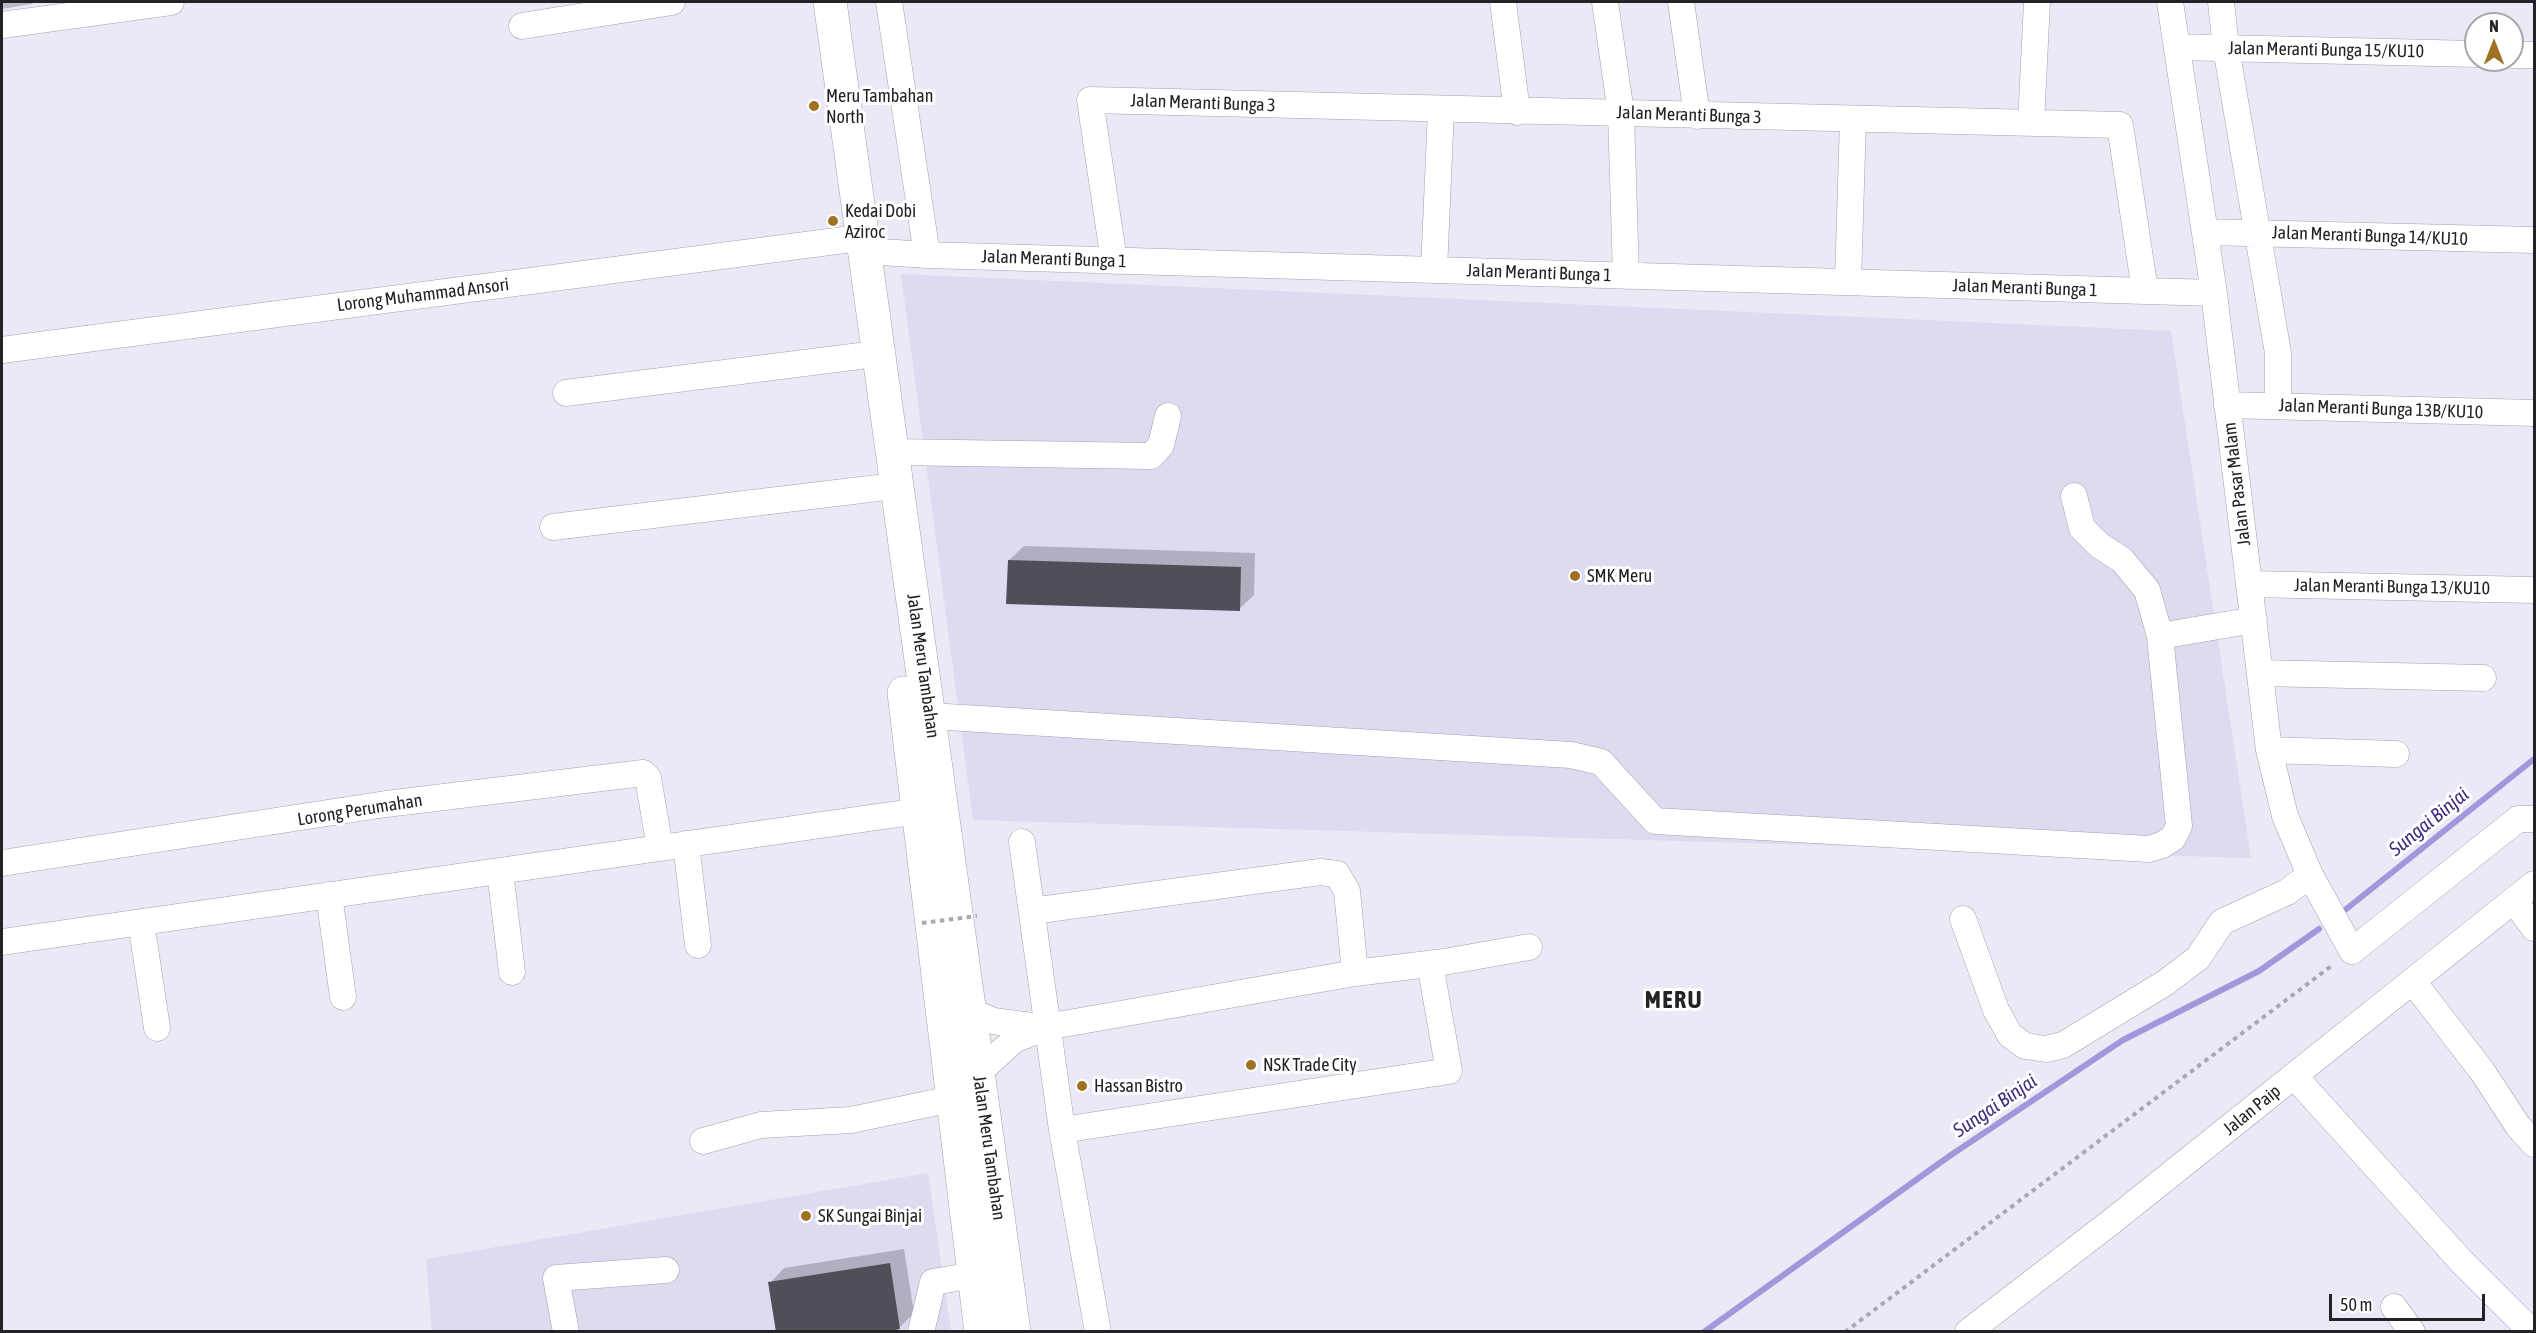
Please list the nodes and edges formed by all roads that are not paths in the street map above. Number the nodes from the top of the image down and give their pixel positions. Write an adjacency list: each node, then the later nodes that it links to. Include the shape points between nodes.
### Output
1 (171, 2): 12 (street)
2 (672, 2): 14 (street)
3 (808, 2): 27 (main road, Jalan Meru Tambahan)
4 (830, 2): 27 (main road, Jalan Meru Tambahan)
5 (889, 2): 28 (street)
6 (1503, 2): 19 (street)
7 (1605, 2): 20 (street)
8 (1681, 2): 21 (street)
9 (2037, 2): 23 (street)
10 (2170, 2): 15 (street, Jalan Pasar Malam)
11 (2221, 2): 16 (street)
12 (60, 9): 13 (street)
13 (2, 25)
14 (522, 26)
15 (2176, 47): 16 (street, Jalan Meranti Bunga 15/KU10); 24 (street, Jalan Pasar Malam)
16 (2226, 48): 17 (street, Jalan Meranti Bunga 15/KU10); 25 (street)
17 (2464, 54)
18 (1441, 110): 19 (street, Jalan Meranti Bunga 3); 29 (street, Jalan Meranti Bunga 3, via 1090,100); 30 (street)
19 (1517, 112): 20 (street, Jalan Meranti Bunga 3)
20 (1621, 113): 21 (street, Jalan Meranti Bunga 3); 31 (street)
21 (1697, 116): 22 (street, Jalan Meranti Bunga 3)
22 (1853, 119): 23 (street, Jalan Meranti Bunga 3); 32 (street)
23 (2031, 123): 33 (street, Jalan Meranti Bunga 3, via 2120,125)
24 (2205, 232): 25 (street, Jalan Meranti Bunga 14/KU10); 34 (street, Jalan Pasar Malam)
25 (2258, 233): 26 (street, Jalan Meranti Bunga 14/KU10); 39 (street, via 2278,353)
26 (2535, 240)
27 (855, 246): 28 (street, Jalan Meranti Bunga 1); 35 (street, Lorong Muhammad Ansori); 36 (main road, Jalan Meru Tambahan); 42 (main road, Jalan Meru Tambahan)
28 (927, 255): 29 (street, Jalan Meranti Bunga 1)
29 (1114, 261): 30 (street, Jalan Meranti Bunga 1)
30 (1434, 270): 31 (street, Jalan Meranti Bunga 1)
31 (1626, 276): 32 (street, Jalan Meranti Bunga 1)
32 (1848, 282): 33 (street, Jalan Meranti Bunga 1)
33 (2145, 291): 34 (street, Jalan Meranti Bunga 1)
34 (2214, 293): 38 (street, Jalan Pasar Malam)
35 (2, 350)
36 (860, 356): 37 (street); 43 (main road, Jalan Meru Tambahan)
37 (566, 393)
38 (2227, 405): 39 (street, Jalan Meranti Bunga 13B/KU10); 46 (street, Jalan Pasar Malam)
39 (2278, 406): 40 (street, Jalan Meranti Bunga 13B/KU10)
40 (2535, 413)
41 (1168, 416): 42 (street, via 1166,435 1151,456)
42 (893, 452): 52 (main road, Jalan Meru Tambahan)
43 (878, 488): 45 (street); 55 (main road, Jalan Meru Tambahan)
44 (2074, 496): 49 (street, via 2082,528 2122,560 2147,590)
45 (553, 526)
46 (2249, 584): 47 (street, Jalan Meranti Bunga 13/KU10); 48 (street, Jalan Pasar Malam)
47 (2535, 590)
48 (2254, 620): 49 (street); 50 (street, Jalan Pasar Malam)
49 (2160, 636): 52 (street, via 2179,826 2173,838 2149,849 1655,821 1601,762 1571,755)
50 (2260, 673): 51 (street); 53 (street, Jalan Pasar Malam)
51 (2483, 678)
52 (930, 716): 78 (main road, Jalan Meru Tambahan)
53 (2269, 750): 54 (street); 62 (street, Jalan Pasar Malam, via 2285,816)
54 (2396, 754)
55 (919, 811): 58 (street); 83 (main road, Jalan Meru Tambahan)
56 (2535, 819): 62 (street, Jalan Pasar Malam, via 2518,819 2347,942)
57 (1022, 842): 66 (street)
58 (686, 844): 59 (street); 71 (street)
59 (660, 848): 60 (street, Lorong Perumahan, via 648,778 643,773 386,804); 61 (street)
60 (2, 863)
61 (500, 871): 64 (street); 74 (street)
62 (2314, 883): 67 (street, via 2222,922 2198,958 2165,983 2063,1045 2046,1049 2025,1046 2010,1035 1996,1010)
63 (2535, 884): 65 (street, Jalan Paip)
64 (329, 895): 68 (street); 77 (street)
65 (2515, 902): 69 (street); 76 (street, Jalan Paip)
66 (1032, 912): 75 (street, via 1320,872 1337,874 1347,891); 79 (street)
67 (1963, 919)
68 (141, 922): 70 (street); 80 (street)
69 (2535, 928)
70 (2, 942)
71 (698, 945)
72 (1529, 946): 73 (street)
73 (1430, 964): 75 (street); 84 (street, via 1449,1071)
74 (512, 972)
75 (1355, 973): 79 (street)
76 (2414, 982): 82 (street, Jalan Paip); 86 (street)
77 (343, 997)
78 (970, 1011): 79 (street, via 1014,1026); 81 (main road, Jalan Meru Tambahan)
79 (1046, 1027): 81 (street, via 1014,1040); 84 (street)
80 (156, 1028)
81 (979, 1072): 93 (main road, Jalan Meru Tambahan)
82 (2294, 1076): 95 (street, Jalan Paip); 97 (street, via 2463,1263)
83 (952, 1099): 85 (street, via 851,1120 761,1125); 88 (main road, Jalan Meru Tambahan)
84 (1062, 1130): 94 (street)
85 (703, 1141)
86 (2535, 1144)
87 (666, 1270): 90 (street, via 556,1278)
88 (974, 1275): 91 (street, via 933,1282); 92 (main road, Jalan Meru Tambahan)
89 (2394, 1307): 96 (street)
90 (566, 1332)
91 (921, 1332)
92 (981, 1332)
93 (1014, 1332)
94 (1098, 1332)
95 (1968, 1332)
96 (2412, 1332)
97 (2532, 1332)

